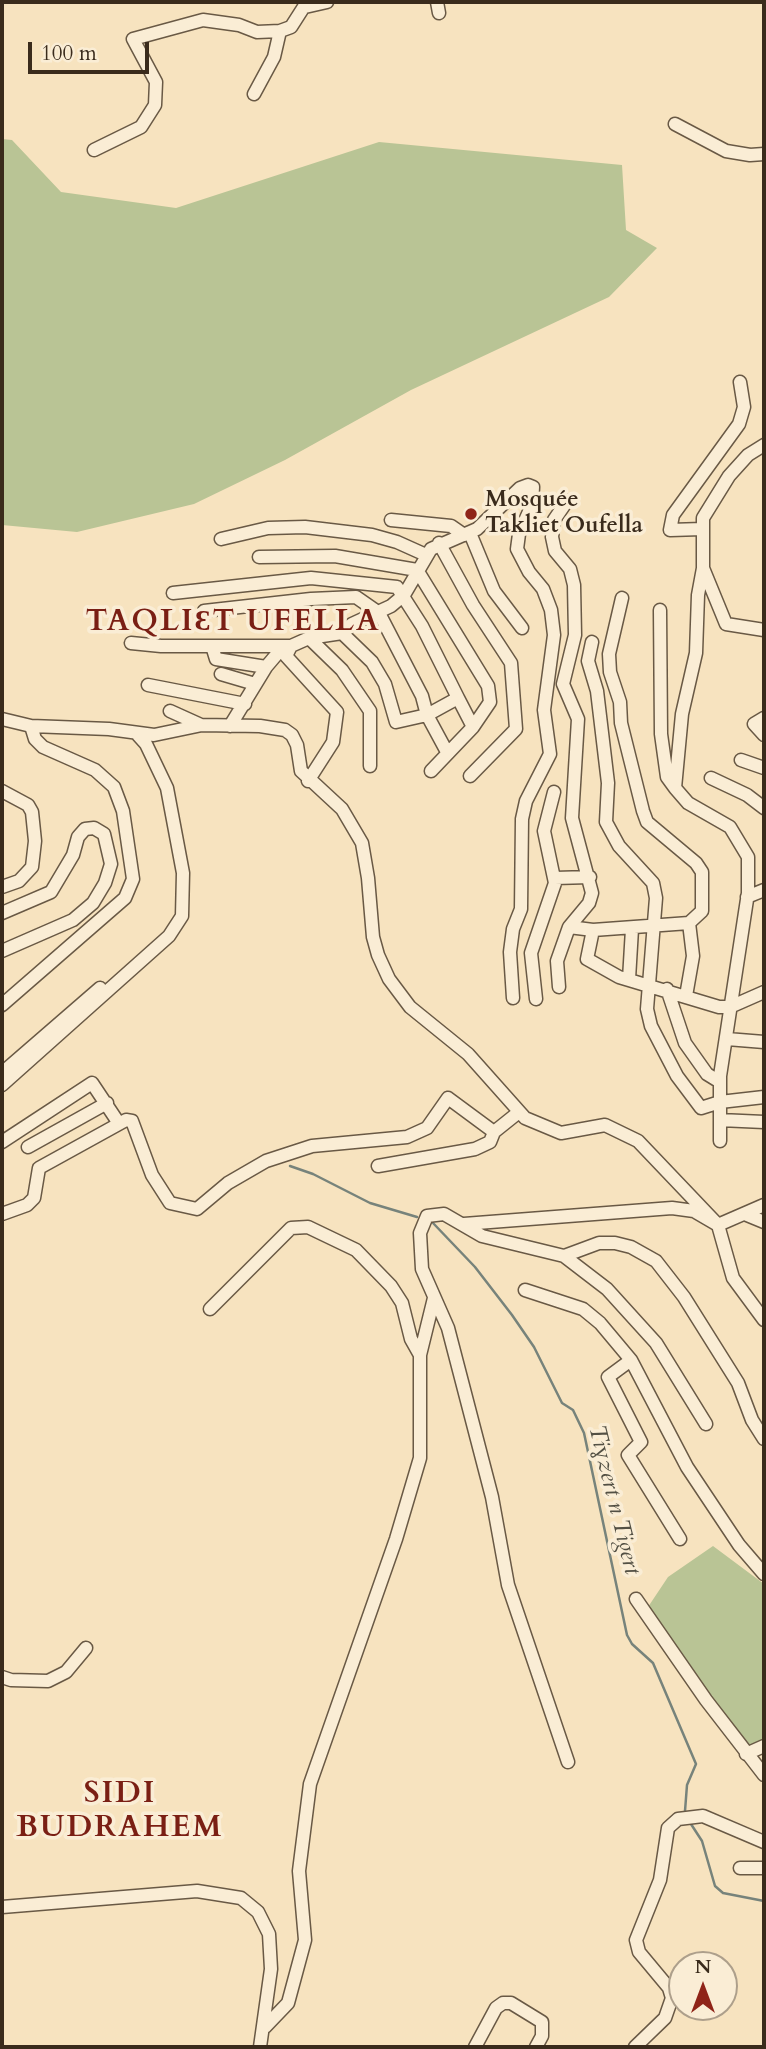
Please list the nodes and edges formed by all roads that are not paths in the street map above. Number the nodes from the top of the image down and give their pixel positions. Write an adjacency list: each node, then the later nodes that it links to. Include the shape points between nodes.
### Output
1 (327, 2): 2 (street)
2 (306, 4): 3 (street, via 291,27)
3 (280, 31): 4 (street, via 274,57); 6 (street, via 257,32 203,20 133,38 156,82 155,105 141,127)
4 (254, 94)
5 (675, 124): 7 (street, via 726,151)
6 (94, 150)
7 (764, 154)
8 (740, 382): 13 (street, via 744,407 739,424 673,515 670,530)
9 (764, 439): 10 (street)
10 (760, 448): 13 (street, via 729,475 703,518)
11 (568, 501): 63 (street, via 554,520 552,537 575,585 575,635 563,684 578,719 572,818)
12 (391, 520): 14 (street, via 451,526)
13 (702, 529): 19 (street)
14 (467, 534): 16 (street); 27 (street, via 494,591); 75 (street, via 520,488 533,487 532,506 517,549 551,610 554,635 544,701 550,754 522,819 521,909)
15 (221, 540): 17 (street, via 268,528 305,527 372,536)
16 (439, 543): 17 (street); 56 (street, via 511,663 516,729)
17 (426, 555): 20 (street)
18 (259, 557): 20 (street, via 335,556)
19 (703, 568): 28 (street, via 726,624); 59 (street, via 696,653 682,713)
20 (417, 570): 22 (street); 48 (street, via 488,686 491,702)
21 (173, 593): 22 (street, via 311,578 397,587)
22 (404, 595): 26 (street); 39 (street)
23 (622, 598): 69 (street, via 608,654 610,672 646,822 702,873 702,911)
24 (660, 610): 59 (street, via 661,734 667,777)
25 (204, 611): 26 (street, via 356,597)
26 (379, 613): 29 (street); 42 (street, via 422,695)
27 (522, 628)
28 (764, 630)
29 (342, 633): 30 (street); 42 (street, via 372,662 385,684 396,722)
30 (309, 638): 34 (street); 53 (street, via 342,670 370,710)
31 (592, 642): 70 (street, via 588,661 597,691 608,783 606,822 619,846 653,883)
32 (131, 643): 33 (street)
33 (212, 646): 34 (street, via 264,644); 35 (street, via 216,660)
34 (287, 649): 35 (street); 58 (street, via 337,712 332,742)
35 (266, 667): 37 (street)
36 (220, 674): 37 (street)
37 (255, 684): 40 (street)
38 (148, 685): 40 (street)
39 (458, 698): 42 (street); 48 (street)
40 (245, 704): 47 (street)
41 (170, 711): 45 (street)
42 (427, 715): 51 (street)
43 (764, 718): 50 (street, via 754,724)
44 (2, 719): 46 (street)
45 (202, 725): 47 (street); 49 (street, via 168,735)
46 (31, 726): 49 (street); 85 (street, via 43,747 95,770 114,787 121,803 133,879 125,898)
47 (230, 726): 58 (street, via 285,730 297,745 300,771)
48 (473, 727): 51 (street)
49 (137, 734): 89 (street, via 137,743 161,790 178,888 175,915 152,942); 91 (street, via 167,788 183,873 182,916 169,936)
50 (764, 735)
51 (447, 752): 55 (street)
52 (741, 760): 54 (street)
53 (370, 766)
54 (764, 768)
55 (431, 771)
56 (470, 776)
57 (711, 778): 62 (street)
58 (307, 781): 95 (street, via 342,809 362,843 373,937 389,979 410,1007 468,1054)
59 (675, 788): 67 (street, via 688,803 730,827 748,857)
60 (2, 791): 65 (street, via 28,805 35,841 32,867 19,881)
61 (554, 792): 64 (street, via 544,831)
62 (764, 808)
63 (590, 877): 64 (street); 71 (street, via 589,903)
64 (555, 878): 76 (street, via 553,896)
65 (2, 887)
66 (764, 891): 67 (street)
67 (747, 897): 86 (street)
68 (2, 913): 74 (street, via 51,892 85,829 104,834 111,864 93,903 73,920)
69 (689, 923): 70 (street); 82 (street, via 693,956)
70 (652, 926): 72 (street); 78 (street)
71 (569, 927): 73 (street); 79 (street, via 557,961)
72 (632, 929): 73 (street); 77 (street)
73 (593, 930): 77 (street, via 587,959)
74 (2, 951)
75 (510, 952): 76 (street); 83 (street)
76 (531, 953): 84 (street)
77 (629, 979): 78 (street)
78 (650, 984): 80 (street); 93 (street, via 647,1009 651,1026 677,1076 701,1108)
79 (559, 987)
80 (667, 989): 82 (street); 90 (street, via 685,1043 707,1074)
81 (764, 992): 86 (street)
82 (686, 996): 86 (street)
83 (513, 998)
84 (536, 999)
85 (2, 1005)
86 (730, 1007): 87 (street)
87 (727, 1039): 88 (street); 90 (street)
88 (764, 1042)
89 (2, 1073)
90 (720, 1082): 93 (street)
91 (2, 1085)
92 (764, 1097): 93 (street)
93 (720, 1102): 96 (street)
94 (107, 1104): 97 (street); 101 (street, via 94,1083 88,1083); 102 (street)
95 (519, 1112): 99 (street); 109 (street, via 561,1133 595,1125 619,1130 638,1141)
96 (720, 1120): 98 (street); 100 (street)
97 (118, 1122): 99 (street, via 132,1121 152,1175 170,1203 187,1209 197,1209 228,1183 266,1161 300,1150 407,1137 427,1128 448,1098); 105 (street, via 39,1168 34,1198)
98 (764, 1122)
99 (494, 1132): 103 (street, via 490,1142 475,1149)
100 (720, 1141)
101 (2, 1142)
102 (28, 1147)
103 (378, 1166)
104 (764, 1205): 106 (street)
105 (2, 1214)
106 (747, 1215): 107 (street); 109 (street)
107 (764, 1222)
108 (464, 1224): 109 (street, via 672,1208 694,1211); 110 (street, via 482,1236); 112 (street, via 443,1214 427,1216 422,1224 422,1269)
109 (718, 1226): 114 (street, via 733,1278)
110 (564, 1256): 117 (street, via 607,1289 656,1343); 118 (street, via 599,1243 615,1243 656,1261 738,1383)
111 (525, 1290): 116 (street, via 583,1309)
112 (434, 1298): 115 (street); 126 (street, via 448,1328 492,1497 508,1585)
113 (210, 1308): 115 (street, via 291,1228 308,1227 356,1250 383,1277 402,1303)
114 (762, 1313)
115 (420, 1355): 132 (street, via 420,1458 310,1784 299,1871 305,1940 288,2003)
116 (631, 1360): 119 (street, via 608,1377 641,1442 628,1455); 120 (street, via 687,1467)
117 (706, 1424)
118 (764, 1439)
119 (680, 1539)
120 (764, 1574)
121 (636, 1599): 125 (street)
122 (86, 1648): 123 (street, via 66,1672 48,1681)
123 (2, 1676)
124 (764, 1746): 125 (street)
125 (746, 1754): 127 (street)
126 (568, 1762)
127 (764, 1775)
128 (764, 1842): 136 (street, via 703,1816 678,1819 668,1828 660,1880 636,1940 639,1952 673,1998 665,2018)
129 (740, 1868): 130 (street)
130 (764, 1868)
131 (2, 1907): 132 (street, via 197,1891 241,1898 258,1912 269,1934 271,1969)
132 (265, 2026): 133 (street)
133 (260, 2047)
134 (475, 2047): 135 (street, via 496,2008 511,2003 542,2022)
135 (536, 2047)
136 (635, 2047)

